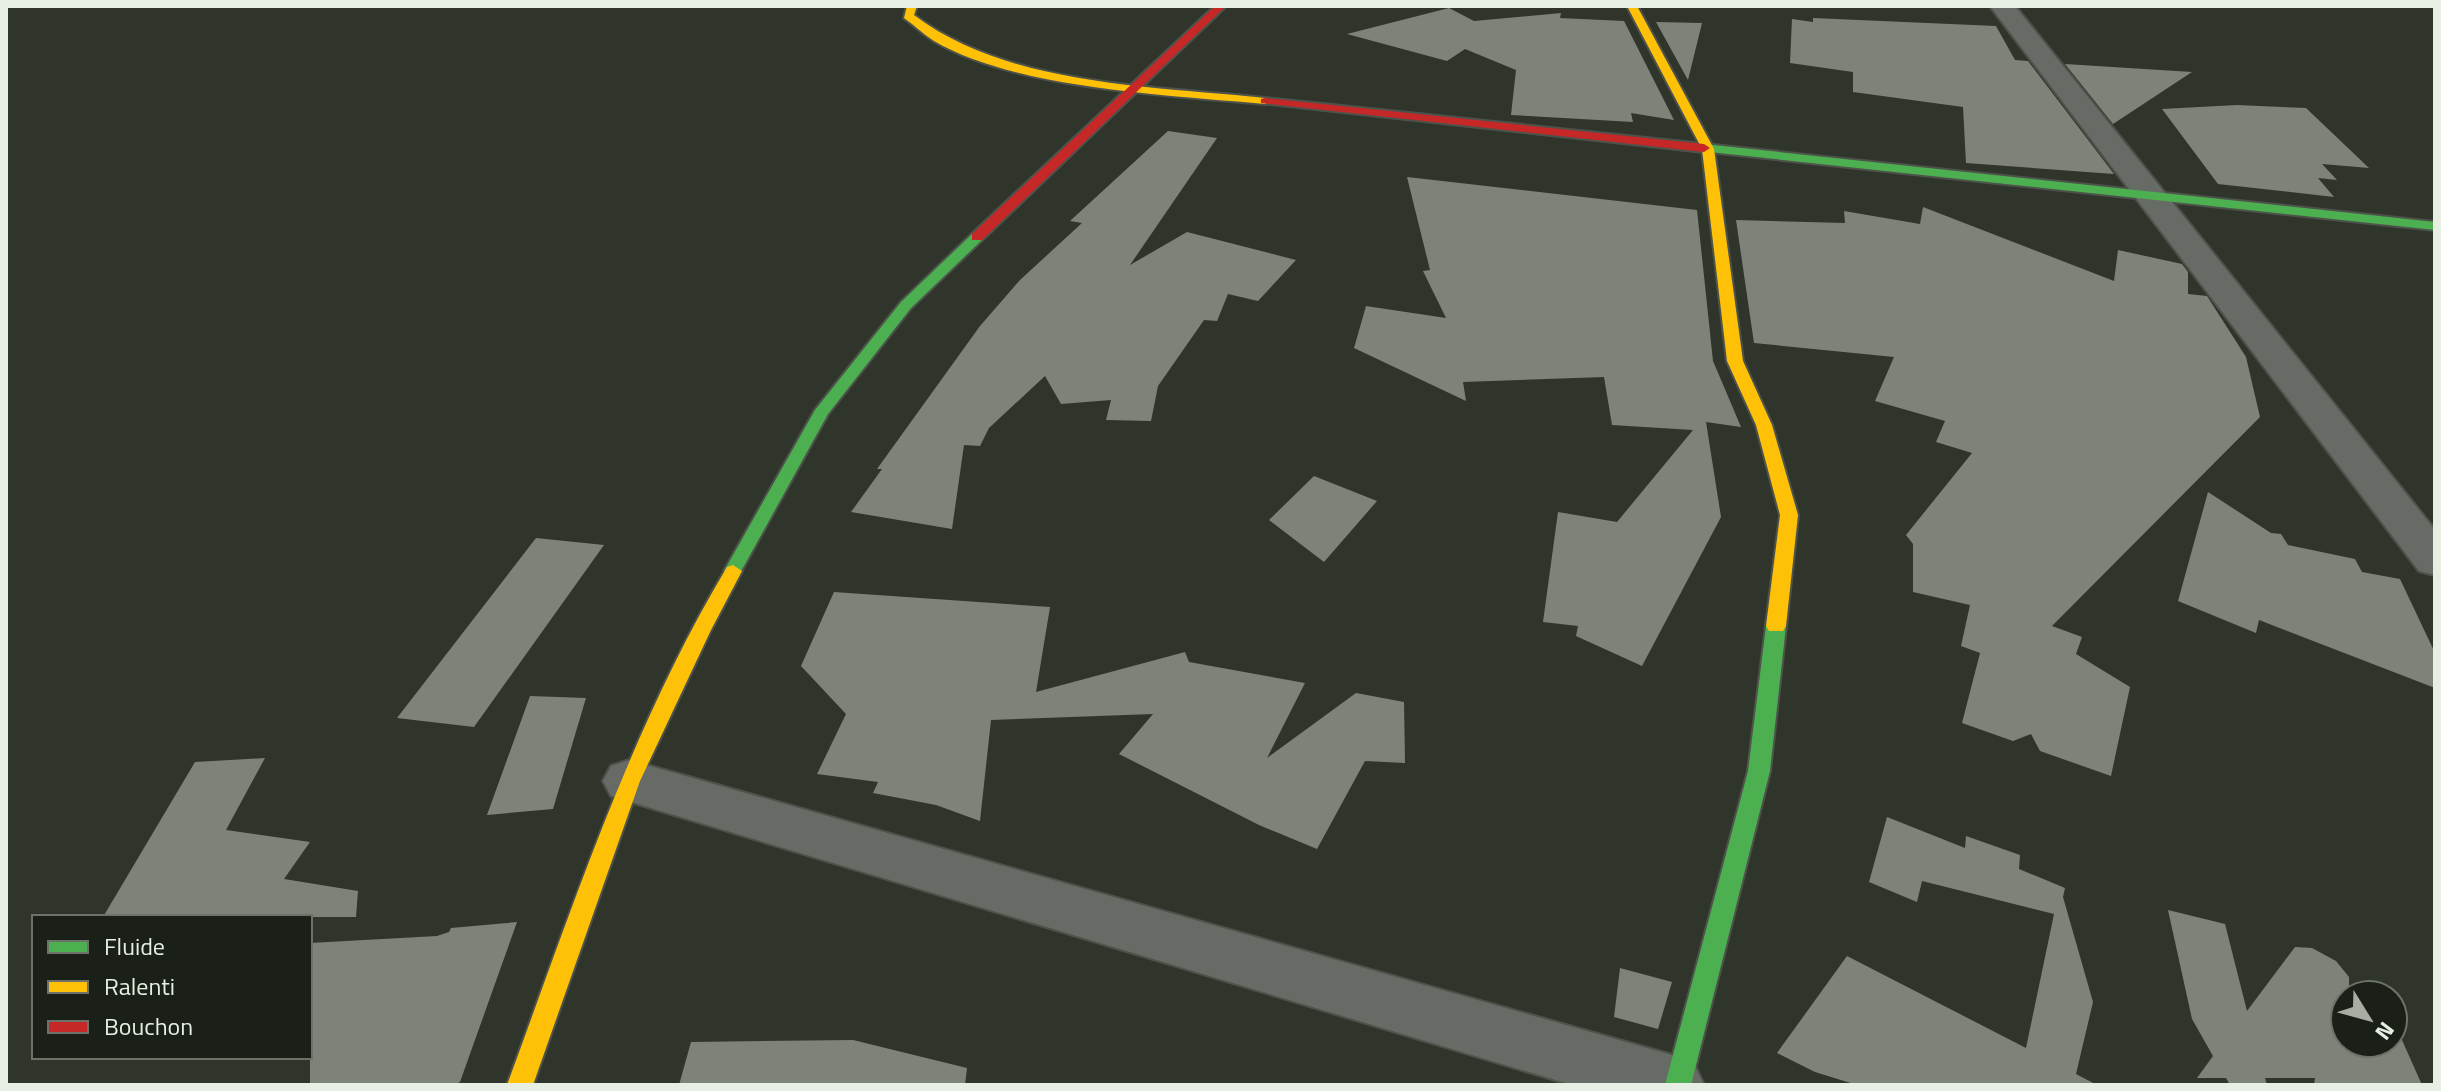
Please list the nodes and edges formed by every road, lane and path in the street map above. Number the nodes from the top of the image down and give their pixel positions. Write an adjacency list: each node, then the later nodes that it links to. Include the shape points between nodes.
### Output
1 (912, 6): 5 (street, via 908,16 913,25 952,48)
2 (1221, 6): 5 (street)
3 (1632, 6): 6 (street)
4 (2002, 6): 7 (street)
5 (1137, 87): 6 (street); 10 (street, via 906,305 821,413 701,630)
6 (1708, 149): 7 (street); 12 (street, via 1735,361 1764,425 1789,515 1759,771)
7 (2154, 198): 8 (street); 9 (street)
8 (2435, 226)
9 (2429, 547)
10 (629, 781): 11 (street); 12 (street)
11 (520, 1085)
12 (1675, 1085)

